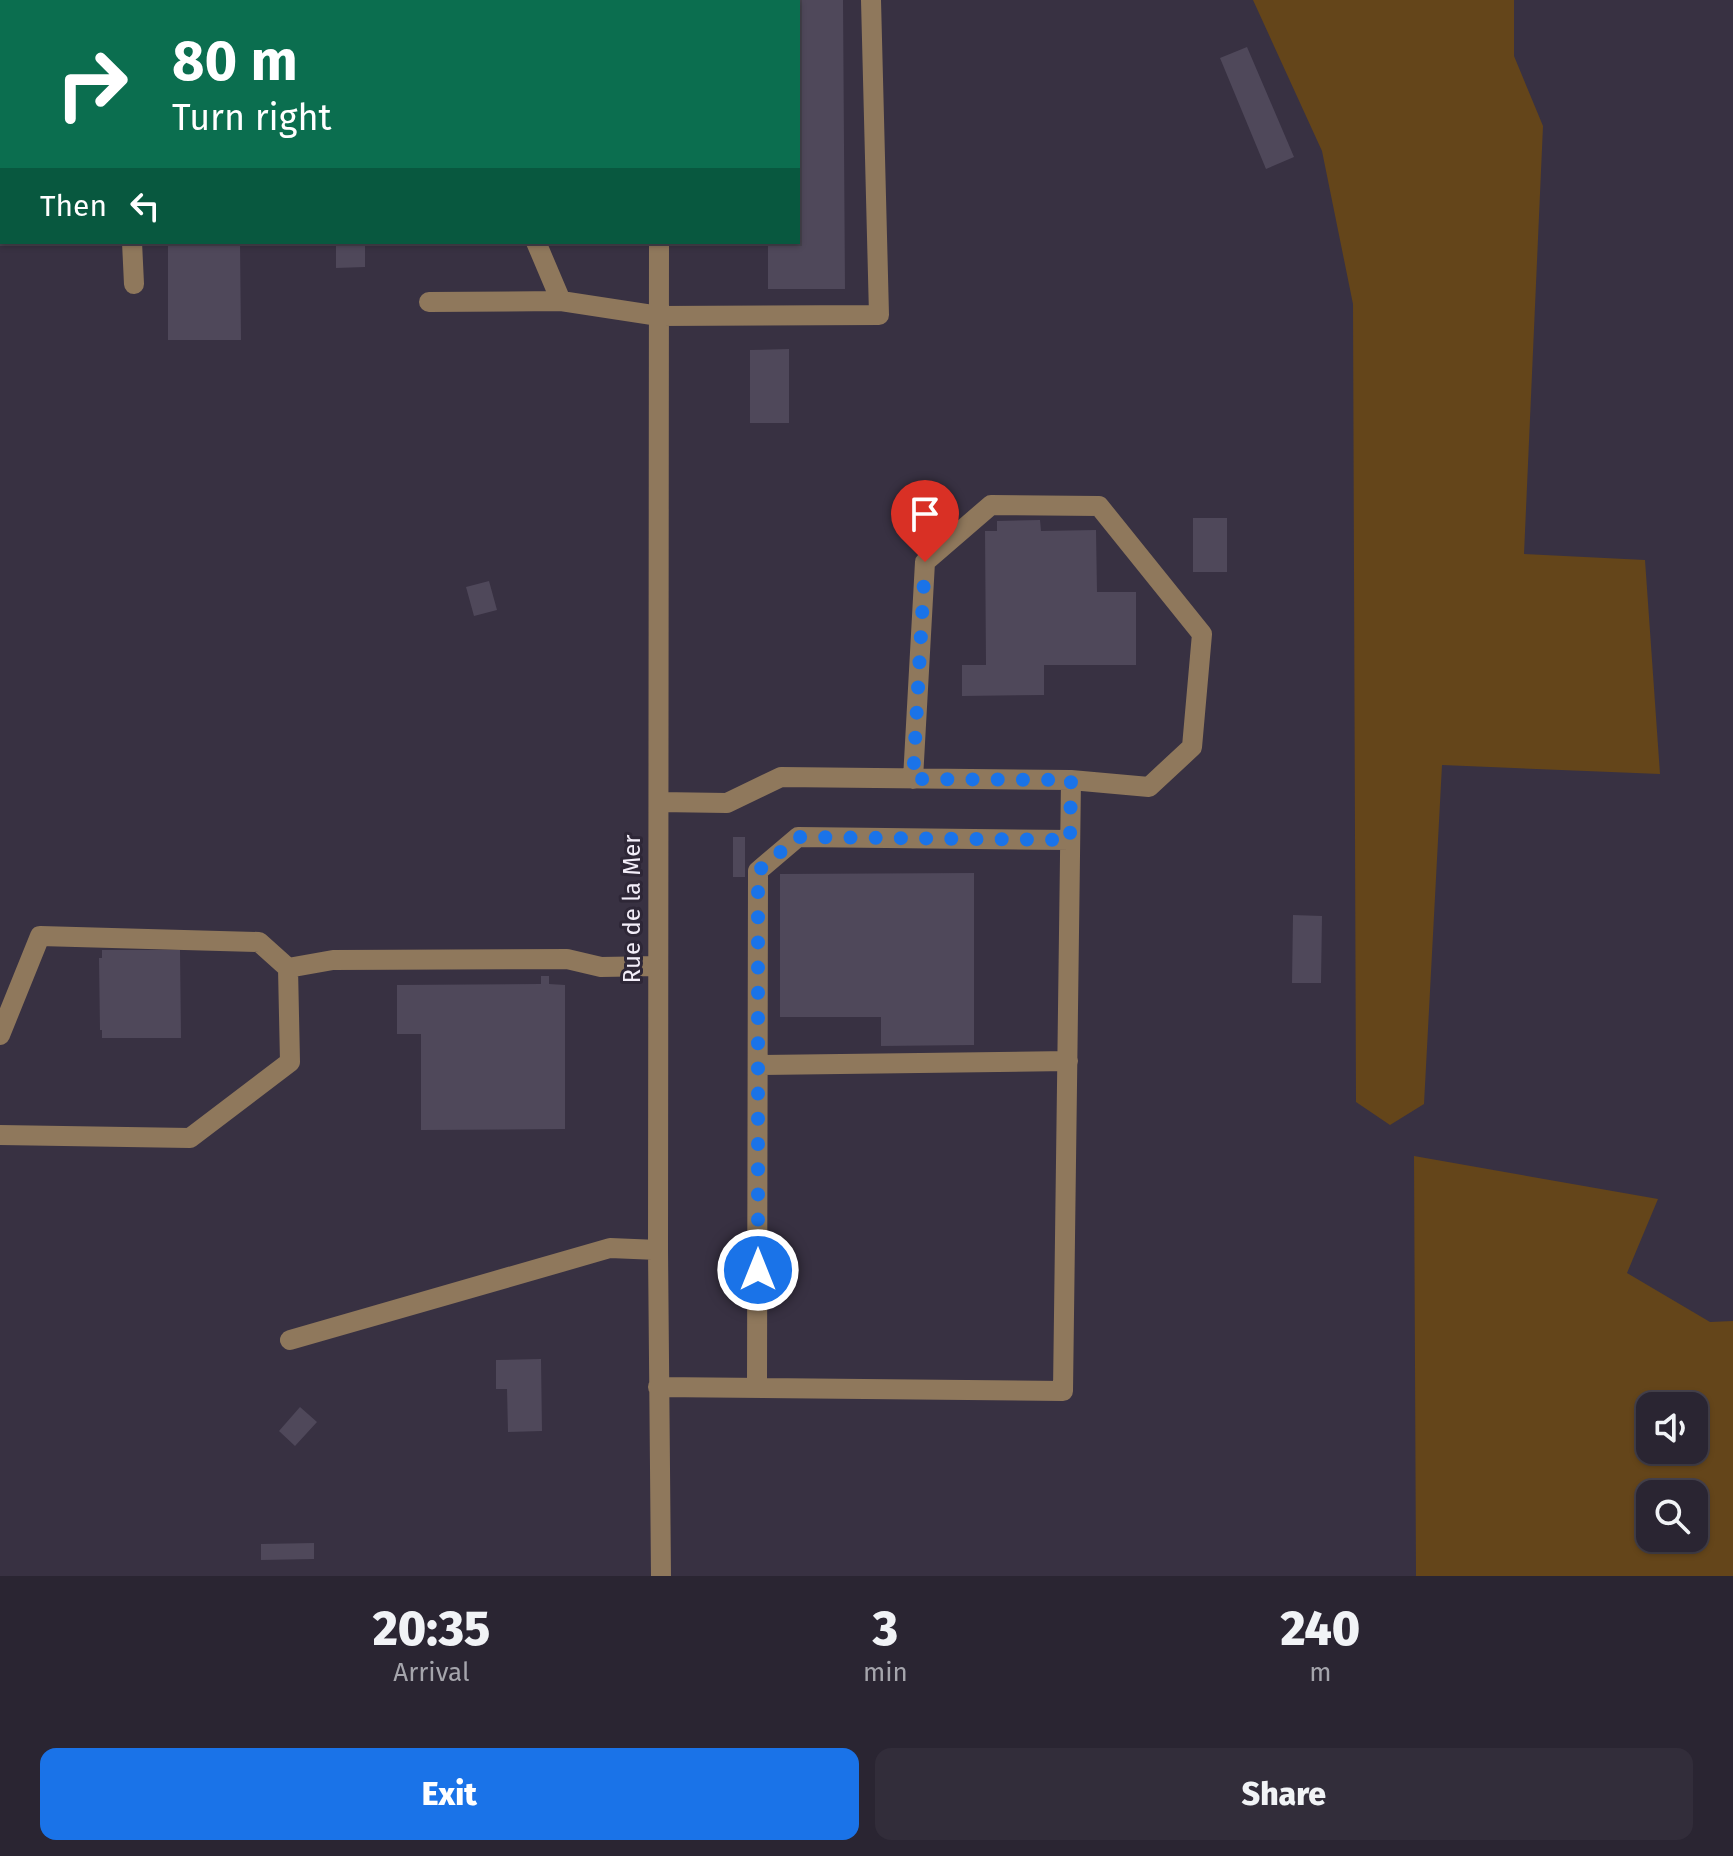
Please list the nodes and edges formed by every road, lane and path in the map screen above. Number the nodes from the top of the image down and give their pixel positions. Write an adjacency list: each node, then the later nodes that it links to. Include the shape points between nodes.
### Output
1 (871, 0): 8 (street, via 879,315)
2 (132, 244): 5 (street)
3 (537, 244): 6 (street)
4 (659, 244): 8 (street, Rue de la Mer)
5 (134, 284)
6 (561, 301): 7 (street); 8 (street)
7 (429, 302)
8 (659, 316): 11 (street, Rue de la Mer)
9 (913, 779): 10 (street); 10 (street, via 925,562 991,505 1099,506 1202,634 1192,747 1149,787); 11 (street, via 781,777 727,803)
10 (1071, 780): 12 (street)
11 (659, 802): 13 (street, Rue de la Mer)
12 (1070, 840): 16 (street); 17 (street, via 798,837 758,871)
13 (658, 966): 14 (street, via 601,967 567,959 333,960); 19 (street, Rue de la Mer)
14 (288, 968): 15 (street, via 259,942 40,936); 18 (street, via 290,1062 190,1138)
15 (0, 1035)
16 (1068, 1061): 17 (street); 22 (street, via 1063,1391)
17 (758, 1065): 22 (street)
18 (0, 1135)
19 (658, 1250): 20 (street, via 610,1248); 21 (street, Rue de la Mer)
20 (290, 1340)
21 (658, 1387): 22 (street); 23 (street, Rue de la Mer)
22 (757, 1388)
23 (661, 1576)

